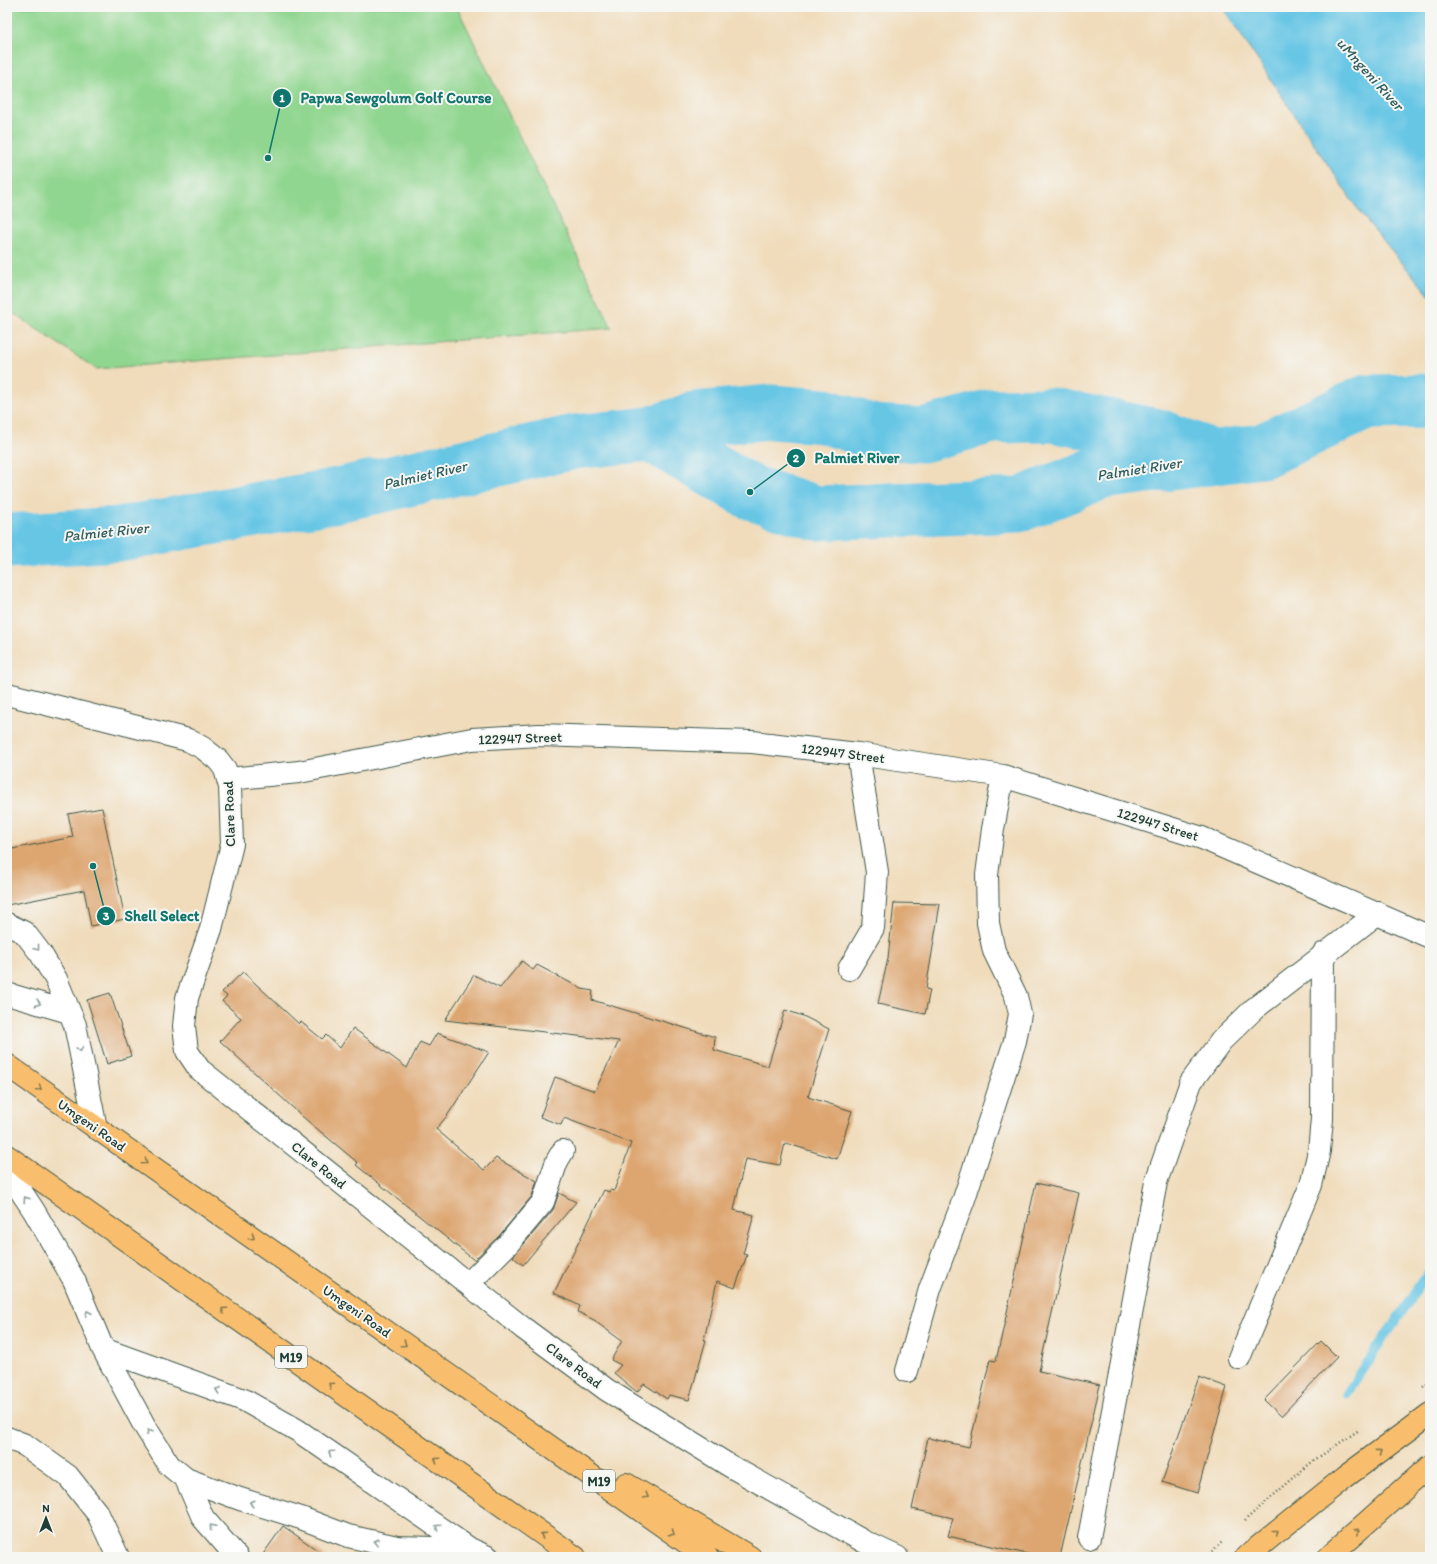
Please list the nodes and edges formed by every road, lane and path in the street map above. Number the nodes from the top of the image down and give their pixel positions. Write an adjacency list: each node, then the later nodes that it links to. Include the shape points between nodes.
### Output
1 (7, 694): 4 (street, Clare Road, via 188,740 218,760)
2 (858, 754): 3 (street, 122947 Street); 4 (street, 122947 Street, via 752,742 539,735 472,739 299,772); 9 (street, via 877,872 873,928)
3 (1003, 776): 5 (street, 122947 Street, via 1202,838); 20 (street, via 987,875 988,924 994,951 1016,996 1020,1014 1015,1041 964,1199 930,1289)
4 (229, 779): 17 (street, Clare Road, via 232,844 211,929 187,998 184,1026 187,1051 199,1068)
5 (1378, 913): 7 (street, 122947 Street); 8 (street)
6 (7, 924): 11 (street, one-way to 11, via 25,933 41,954 56,979)
7 (1430, 937)
8 (1323, 954): 19 (street, via 1322,1119 1319,1151 1311,1185); 26 (street, via 1248,1014 1221,1041 1191,1082 1156,1182)
9 (849, 969)
10 (7, 994): 11 (street, one-way to 11)
11 (69, 1012): 13 (street, one-way to 13, via 75,1025)
12 (7, 1065): 13 (highway, Umgeni Road / M19, one-way to 13)
13 (96, 1128): 21 (highway, Umgeni Road / M19, one-way to 21)
14 (563, 1151): 17 (street, via 543,1202 508,1244)
15 (7, 1156): 31 (highway, M19, one-way to 15)
16 (7, 1170): 18 (street, one-way to 16, via 74,1280)
17 (468, 1284): 34 (street, Clare Road, via 607,1390 730,1466 863,1541)
18 (103, 1349): 25 (street, one-way to 18, via 169,1464 144,1425); 28 (street, one-way to 18, via 297,1430 244,1400)
19 (1238, 1358)
20 (907, 1371)
21 (492, 1406): 32 (highway, Umgeni Road / M19, one-way to 32); 33 (highway, one-way to 33)
22 (1430, 1414): 35 (highway, one-way to 22, via 1345,1477)
23 (7, 1438): 29 (street, via 26,1445 68,1476 98,1514)
24 (1430, 1466): 36 (highway, one-way to 24)
25 (186, 1479): 27 (street, one-way to 25, via 348,1536); 30 (street, one-way to 25, via 203,1518)
26 (1090, 1538)
27 (426, 1553): 28 (street)
28 (479, 1553)
29 (118, 1557)
30 (237, 1557)
31 (575, 1557)
32 (707, 1557)
33 (750, 1557)
34 (897, 1557)
35 (1246, 1557)
36 (1328, 1557)

